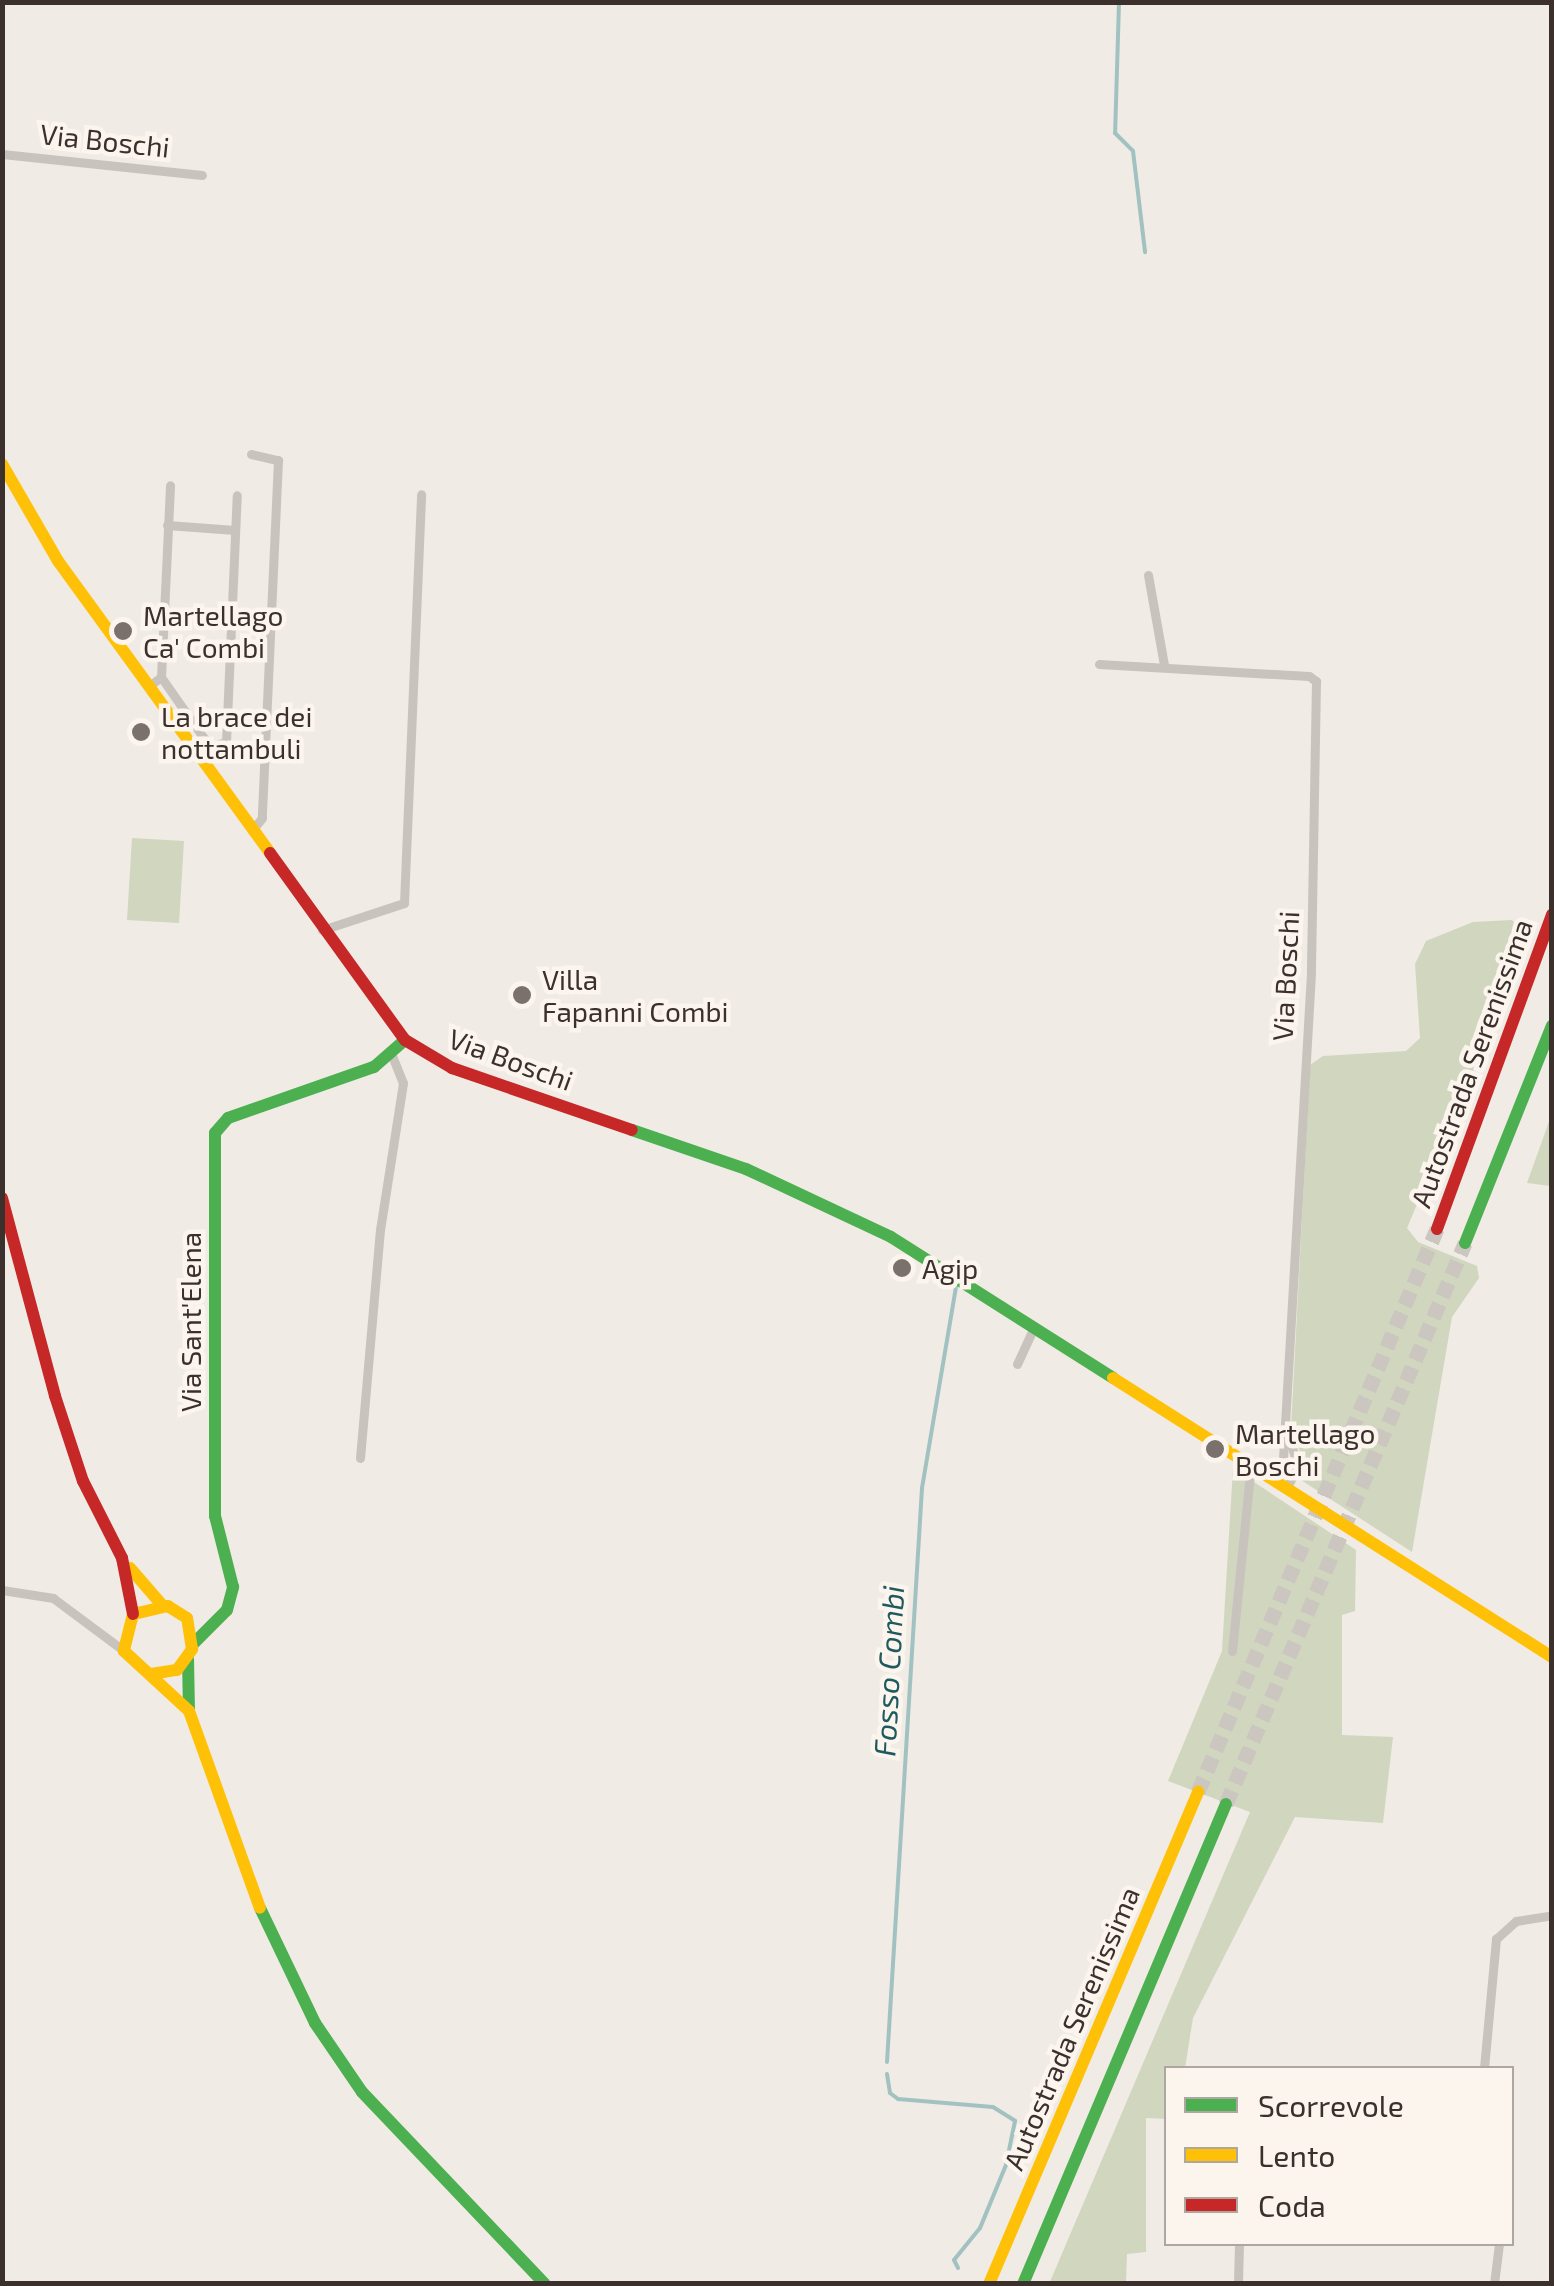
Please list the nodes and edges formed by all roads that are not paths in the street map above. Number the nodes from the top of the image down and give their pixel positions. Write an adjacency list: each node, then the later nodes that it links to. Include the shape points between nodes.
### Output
1 (2, 154): 2 (street, Via Boschi)
2 (202, 176)
3 (251, 454): 15 (street, via 278,460 262,818)
4 (2, 464): 14 (main road, Via Boschi, via 48,547)
5 (170, 485): 8 (street)
6 (237, 494): 9 (street)
7 (421, 494): 17 (street, via 404,903)
8 (167, 525): 9 (street); 13 (street)
9 (235, 530): 13 (street, via 226,742 212,746 203,737)
10 (1148, 575): 12 (street)
11 (1099, 664): 12 (street, Via Boschi)
12 (1164, 664): 29 (street, Via Boschi, via 1316,682 1313,922)
13 (161, 677): 14 (street)
14 (149, 686): 15 (main road, Via Boschi)
15 (252, 831): 17 (main road, Via Boschi)
16 (1552, 914): 23 (main road, Autostrada Serenissima)
17 (322, 930): 19 (main road, Via Boschi)
18 (1552, 1026): 24 (main road, Autostrada Serenissima)
19 (405, 1040): 20 (main road, Via Boschi); 25 (main road, Via Boschi, via 469,1075 811,1196)
20 (391, 1054): 21 (main road, Via Boschi, via 374,1067); 27 (street, via 403,1082 380,1230)
21 (316, 1086): 35 (main road, Via Sant'Elena, via 228,1118 215,1133 215,1516 233,1587)
22 (2, 1198): 30 (main road, via 78,1464)
23 (1437, 1229)
24 (1465, 1242)
25 (1034, 1327): 26 (street); 28 (main road, Via Boschi)
26 (1017, 1364)
27 (360, 1458)
28 (1251, 1464): 29 (main road, Via Boschi); 39 (street)
29 (1281, 1483): 40 (main road, Via Boschi)
30 (122, 1558): 32 (main road); 33 (main road)
31 (2, 1590): 36 (street, via 53,1598)
32 (162, 1605): 33 (main road); 34 (main road)
33 (130, 1618): 36 (street, via 112,1630); 38 (main road)
34 (187, 1618): 35 (main road); 37 (main road)
35 (220, 1618): 37 (main road)
36 (91, 1626): 38 (street)
37 (193, 1644): 41 (main road)
38 (124, 1651): 42 (main road)
39 (1232, 1651)
40 (1552, 1657)
41 (188, 1658): 42 (main road, via 172,1672); 43 (main road)
42 (151, 1674): 43 (main road)
43 (189, 1711): 50 (main road, via 271,1940 315,2023 362,2092)
44 (1198, 1792): 51 (main road, Autostrada Serenissima)
45 (1226, 1804): 52 (main road, Autostrada Serenissima)
46 (1552, 1915): 47 (street, via 1516,1921 1496,1939)
47 (1484, 2066)
48 (1239, 2246): 53 (street)
49 (1499, 2246): 54 (street)
50 (545, 2284)
51 (989, 2284)
52 (1023, 2284)
53 (1238, 2284)
54 (1494, 2284)

